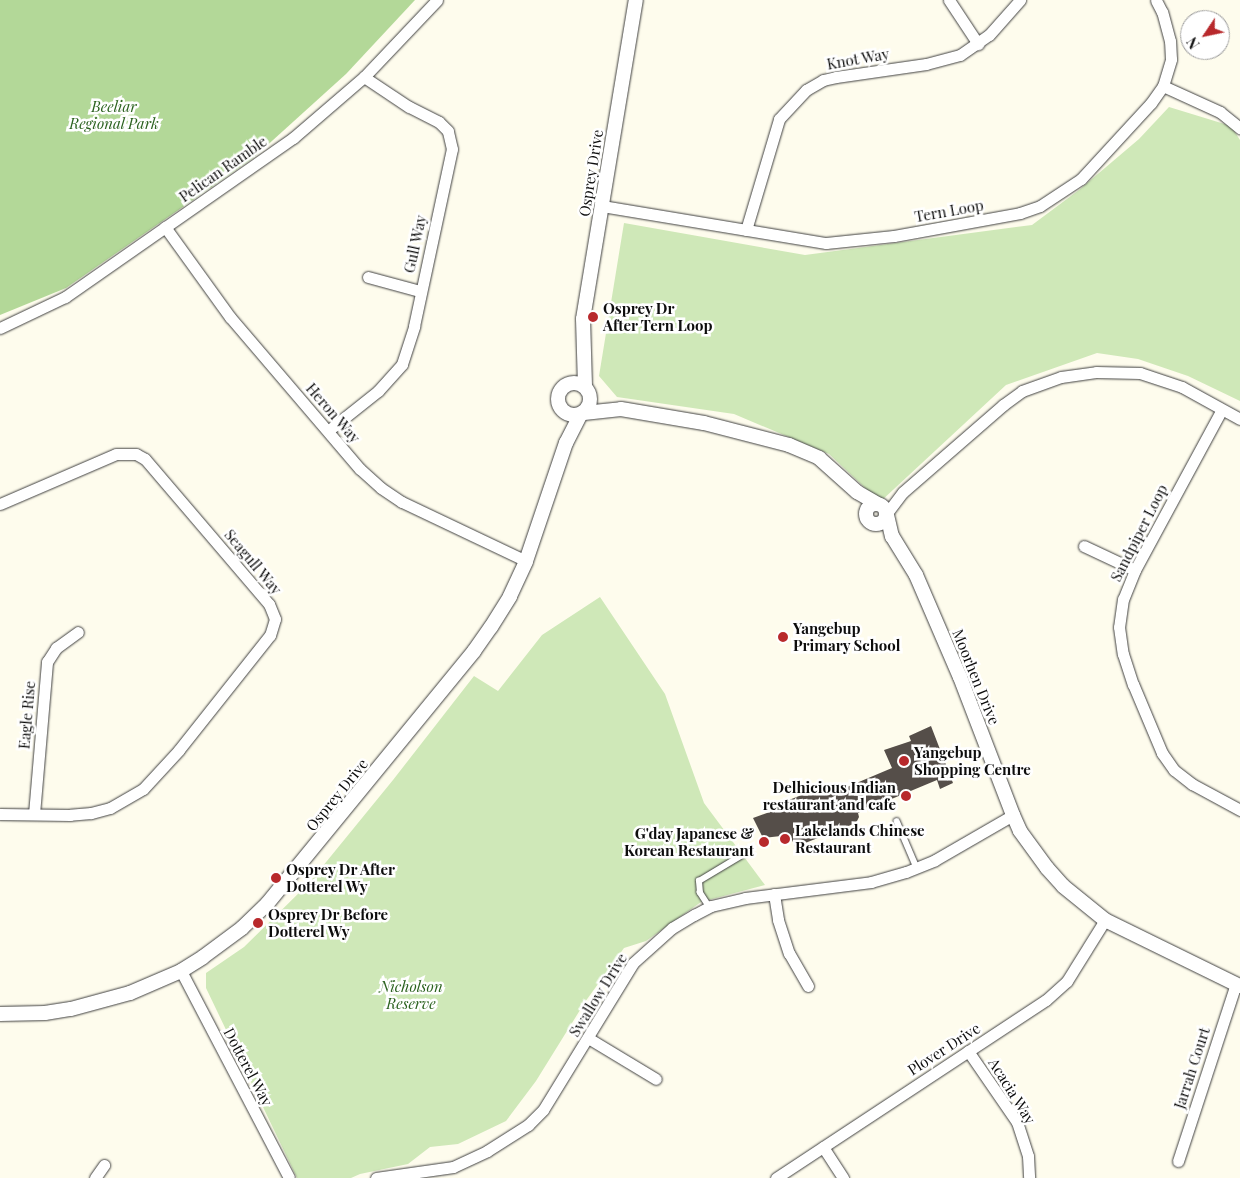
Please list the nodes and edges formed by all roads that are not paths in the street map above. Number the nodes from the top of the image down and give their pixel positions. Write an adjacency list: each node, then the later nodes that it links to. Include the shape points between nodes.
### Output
1 (437, 0): 7 (street, Pelican Ramble)
2 (636, 0): 10 (street, Osprey Drive)
3 (949, 0): 6 (street)
4 (1020, 0): 6 (street, Knot Way)
5 (1156, 0): 8 (street, Tern Loop, via 1170,40 1171,59)
6 (978, 44): 12 (street, Knot Way, via 942,60 836,77 806,90 780,119)
7 (364, 77): 11 (street, Pelican Ramble, via 293,138); 14 (street, Gull Way, via 409,107 439,122 448,131 452,143 451,161)
8 (1163, 86): 9 (street, via 1220,112); 12 (street, Tern Loop, via 1081,179 1055,198 1027,210 894,236 826,243)
9 (1240, 128)
10 (602, 206): 12 (street, Tern Loop); 16 (street, Osprey Drive, via 583,319)
11 (166, 227): 15 (street, Pelican Ramble, via 65,297); 24 (street, Heron Way, via 230,317)
12 (746, 230)
13 (368, 277): 14 (street)
14 (420, 291): 24 (street, Gull Way, via 409,349 402,364 378,391)
15 (0, 328)
16 (582, 352): 17 (street, Osprey Drive); 18 (street, Osprey Drive)
17 (566, 386): 18 (street, via 575,383); 20 (street, via 558,397)
18 (587, 389): 19 (street, Moorhen Drive); 22 (street, via 590,404)
19 (621, 409): 22 (street, Moorhen Drive); 27 (street, Moorhen Drive, via 704,423 805,450 830,466)
20 (562, 410): 22 (street, via 571,415); 25 (street, Osprey Drive)
21 (1221, 411): 23 (street); 27 (street, via 1182,387 1140,373 1096,372 1061,377 1022,391 1009,400); 30 (street, Sandpiper Loop)
22 (583, 413): 25 (street, Osprey Drive)
23 (1240, 419)
24 (329, 430): 29 (street, Heron Way, via 360,468 402,502)
25 (566, 443): 29 (street, Osprey Drive)
26 (0, 504): 34 (street, Seagull Way, via 116,454 136,454 145,459 269,604 275,619 270,635 144,789 110,808 91,813)
27 (878, 511): 35 (street, Moorhen Drive, via 926,597)
28 (1084, 546): 30 (street)
29 (526, 561): 42 (street, Osprey Drive, via 510,596 474,651 287,882 242,928)
30 (1135, 570): 32 (street, Sandpiper Loop, via 1123,599 1120,642 1132,684 1158,744 1170,764 1192,784)
31 (78, 632): 34 (street, Eagle Rise, via 56,648 47,662)
32 (1240, 810)
33 (0, 814): 34 (street, Seagull Way)
34 (34, 814)
35 (1013, 815): 38 (street, Swallow Drive); 41 (street, Moorhen Drive, via 1020,831 1047,868 1063,886)
36 (897, 821): 38 (lane)
37 (749, 851): 40 (lane, via 698,881)
38 (917, 868): 39 (street, Swallow Drive, via 871,882)
39 (774, 894): 40 (street, Swallow Drive); 44 (street, via 778,920 790,953)
40 (708, 907): 46 (street, Swallow Drive, via 672,928 634,963)
41 (1105, 920): 43 (street, Moorhen Drive); 47 (street, Plover Drive, via 1056,992)
42 (181, 971): 45 (street, Osprey Drive, via 130,994 92,1004 45,1013); 54 (street, Dotterel Way)
43 (1238, 985): 50 (street, Jarrah Court)
44 (808, 986)
45 (0, 1014)
46 (588, 1038): 48 (street); 52 (street, Swallow Drive, via 543,1110 510,1138)
47 (968, 1051): 49 (street, Plover Drive); 58 (street, Acacia Way, via 1017,1122 1028,1156)
48 (656, 1079)
49 (823, 1146): 56 (street, Plover Drive); 57 (street)
50 (1178, 1161)
51 (104, 1165): 53 (street)
52 (455, 1172): 55 (street, Swallow Drive)
53 (95, 1178)
54 (289, 1178)
55 (376, 1178)
56 (776, 1178)
57 (843, 1178)
58 (1029, 1178)

